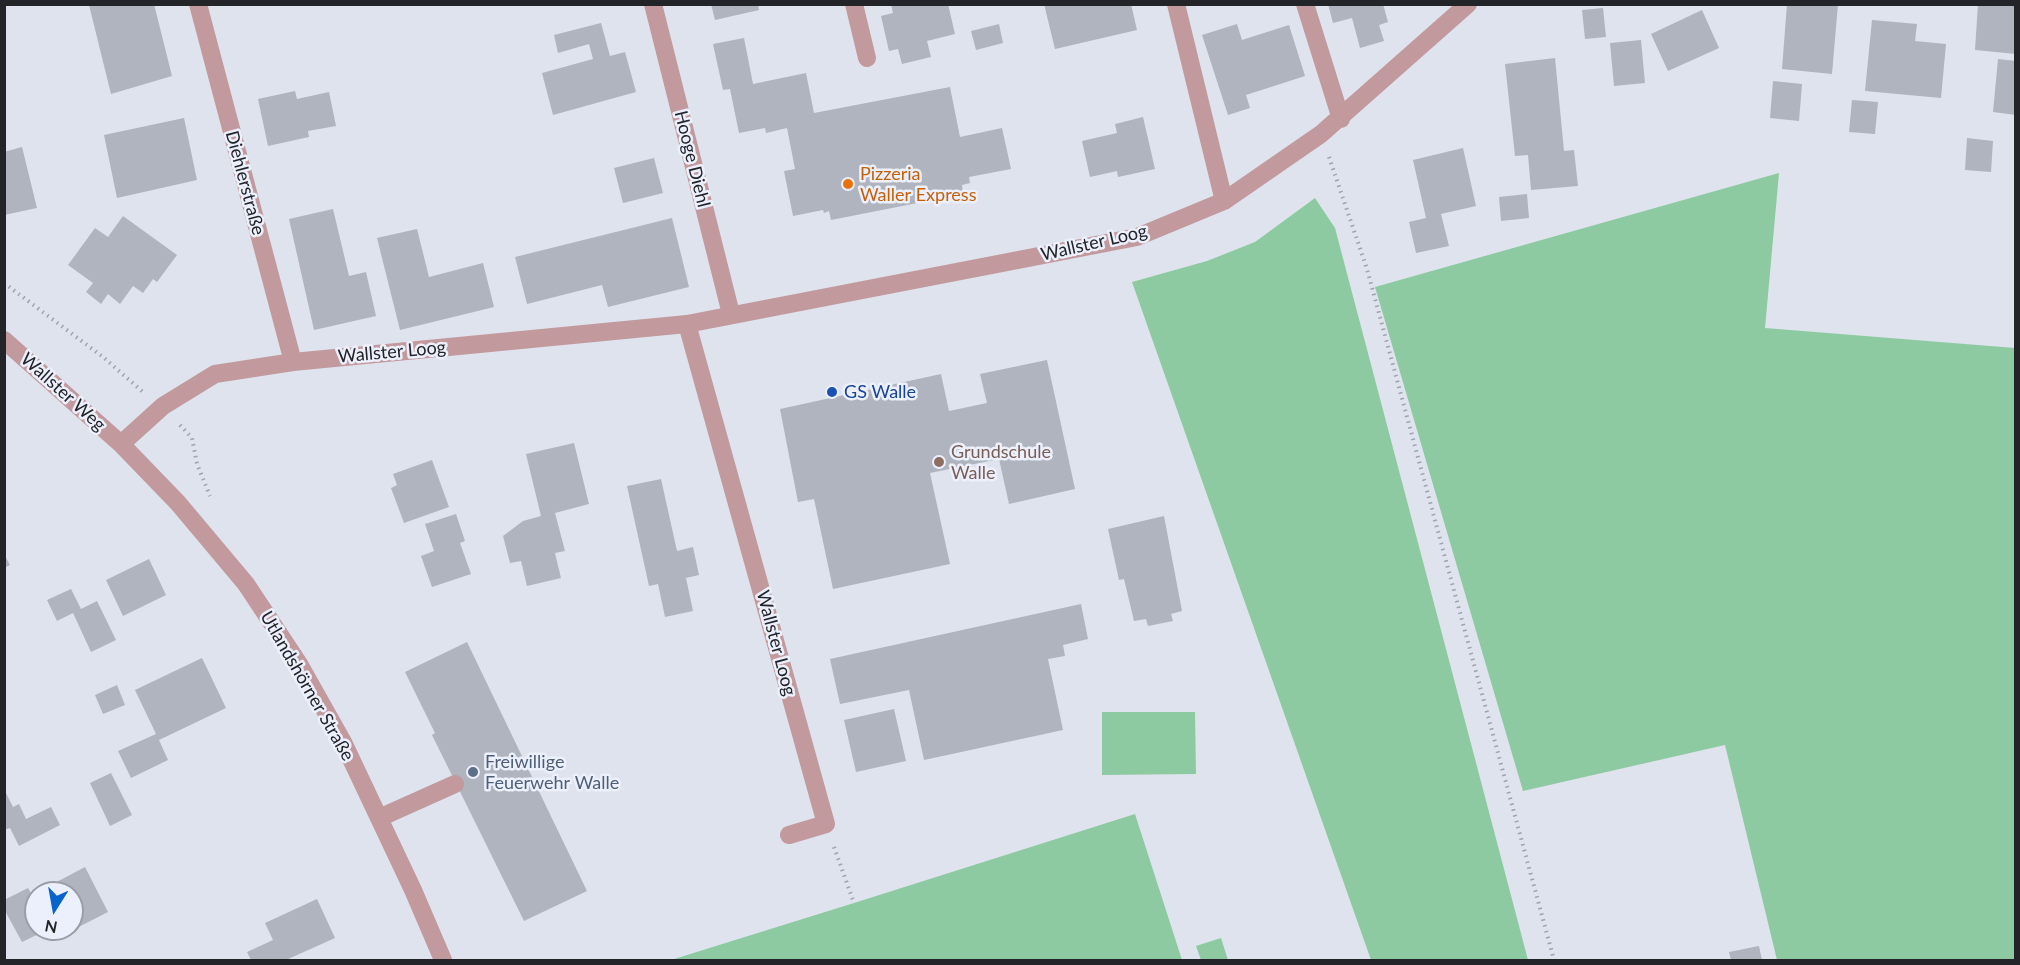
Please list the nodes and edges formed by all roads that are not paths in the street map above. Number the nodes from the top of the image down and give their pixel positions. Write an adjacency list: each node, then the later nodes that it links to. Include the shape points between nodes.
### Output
1 (198, 4): 13 (street, Diehlerstraße)
2 (652, 4): 10 (street, Hooge Diehl)
3 (854, 4): 7 (street)
4 (1176, 4): 9 (street)
5 (1305, 4): 8 (street)
6 (1468, 4): 8 (street, Wallster Loog)
7 (867, 58)
8 (1341, 119): 9 (street, Wallster Loog)
9 (1224, 201): 10 (street, Wallster Loog, via 1137,237 838,297)
10 (731, 314): 11 (street, Wallster Loog)
11 (687, 324): 13 (street, Wallster Loog); 17 (street, Wallster Loog, via 826,824)
12 (4, 340): 14 (street, Wallster Weg)
13 (292, 362): 14 (street, Wallster Loog, via 215,374 163,406)
14 (121, 444): 16 (street, Utlandshörner Straße, via 178,503 246,584 299,664 344,744)
15 (455, 784): 16 (street)
16 (379, 818): 18 (street, Utlandshörner Straße)
17 (789, 835)
18 (442, 960)

